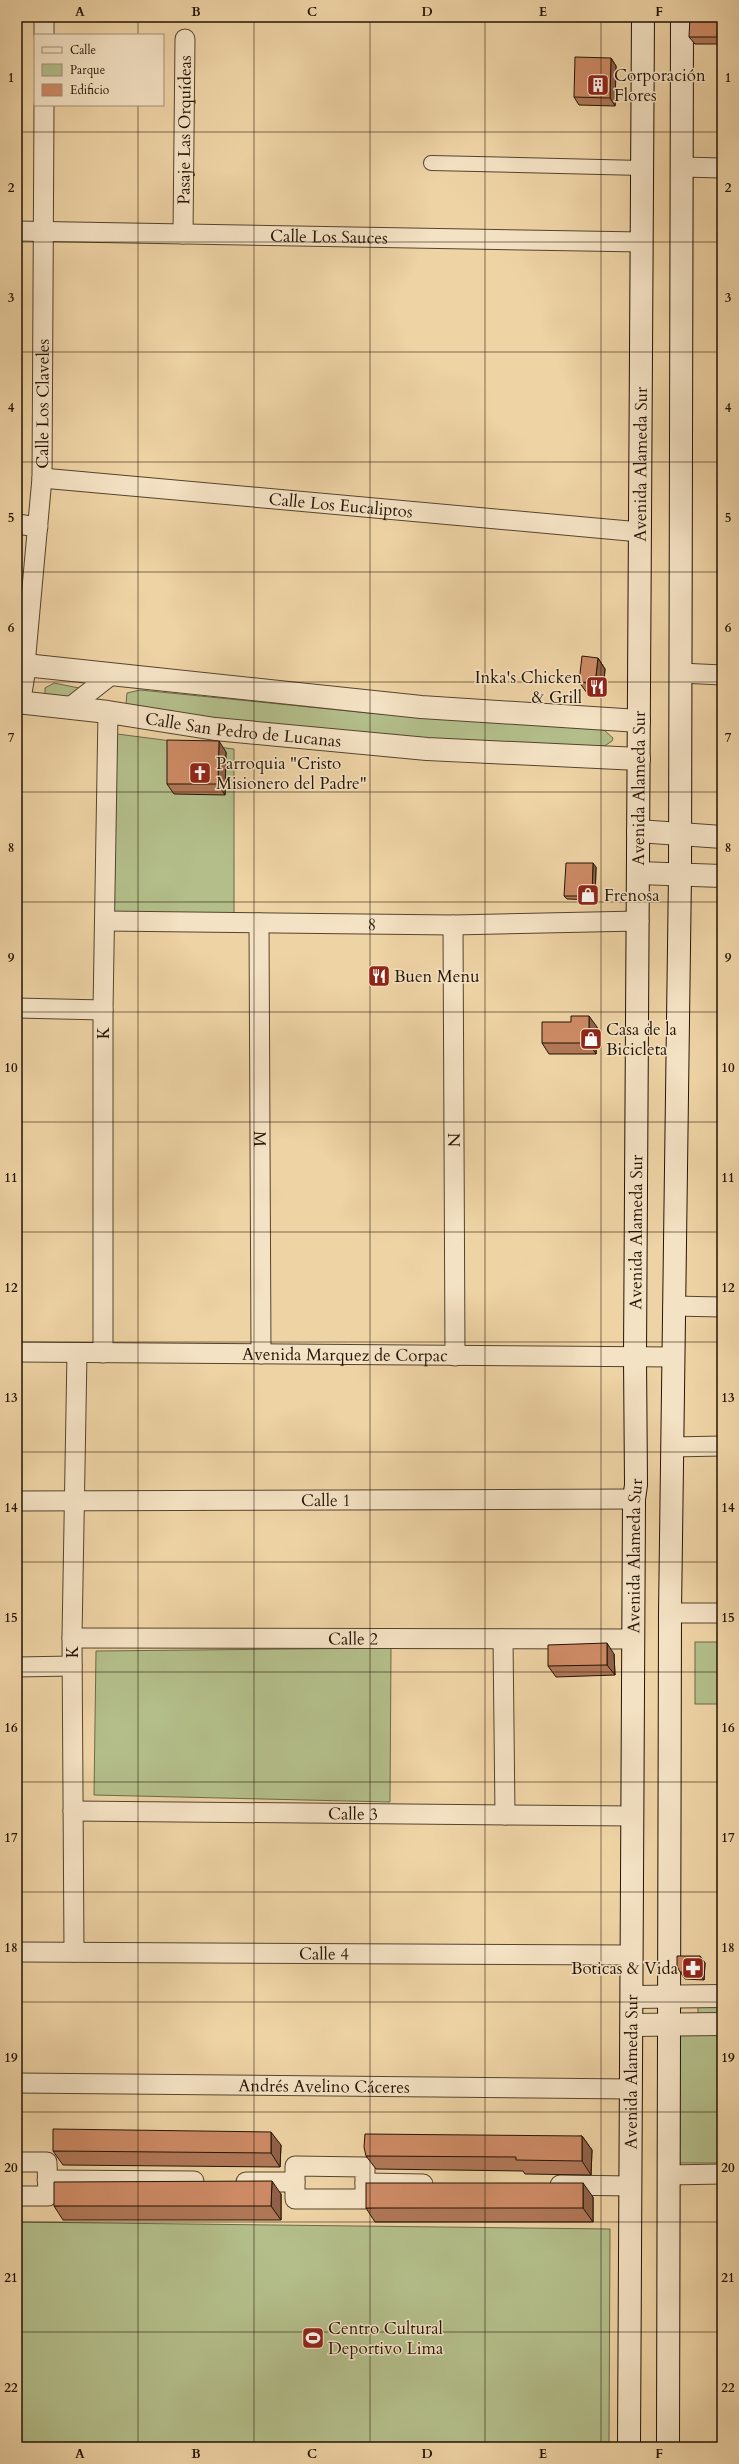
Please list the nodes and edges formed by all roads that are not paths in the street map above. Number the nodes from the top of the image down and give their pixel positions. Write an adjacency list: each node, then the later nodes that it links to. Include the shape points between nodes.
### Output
1 (44, 17): 4 (street)
2 (643, 17): 8 (main road, Avenida Alameda Sur)
3 (682, 17): 9 (main road, Avenida Alameda Sur)
4 (44, 34)
5 (185, 39): 11 (street, Pasaje Las Orquídeas)
6 (44, 106): 13 (street, Calle Los Claveles)
7 (432, 163): 8 (street)
8 (642, 168): 14 (main road, Avenida Alameda Sur)
9 (682, 168): 10 (street); 20 (main road, Avenida Alameda Sur)
10 (722, 168)
11 (184, 228): 13 (street, Calle Los Sauces); 14 (street, Calle Los Sauces)
12 (17, 232): 13 (street, Calle Los Sauces)
13 (43, 232): 15 (street, Calle Los Claveles)
14 (642, 242): 18 (main road, Avenida Alameda Sur)
15 (42, 478): 17 (street, Calle Los Claveles); 18 (street, Calle Los Eucaliptos)
16 (17, 524): 17 (street)
17 (38, 527): 19 (street, Calle Los Claveles)
18 (640, 532): 26 (main road, Avenida Alameda Sur)
19 (25, 665): 21 (main road); 23 (main road, Calle Los Claveles)
20 (680, 673): 22 (street); 29 (main road, Avenida Alameda Sur)
21 (111, 675): 24 (street); 26 (main road, via 421,707)
22 (722, 675)
23 (18, 702): 24 (main road, Calle San Pedro de Lucanas)
24 (69, 708): 25 (main road, Calle San Pedro de Lucanas)
25 (108, 712): 27 (main road, Calle San Pedro de Lucanas, via 215,729 427,749); 34 (street, K)
26 (639, 721): 27 (main road, Avenida Alameda Sur)
27 (638, 759): 28 (main road, Avenida Alameda Sur)
28 (638, 831): 29 (main road); 31 (main road, Avenida Alameda Sur)
29 (680, 834): 30 (main road); 32 (main road, Avenida Alameda Sur)
30 (722, 837)
31 (638, 873): 32 (main road); 35 (main road, Avenida Alameda Sur)
32 (680, 873): 33 (main road); 40 (main road, Avenida Alameda Sur)
33 (722, 876)
34 (105, 921): 36 (street, 8); 39 (street, K)
35 (639, 921): 37 (street, 8); 47 (main road, Avenida Alameda Sur)
36 (259, 923): 37 (street, 8); 45 (street, M)
37 (454, 925): 46 (street, N)
38 (17, 1008): 39 (street)
39 (103, 1010): 44 (street, K)
40 (674, 1306): 41 (street); 48 (main road, Avenida Alameda Sur)
41 (722, 1307)
42 (17, 1352): 43 (street, Avenida Marquez de Corpac)
43 (77, 1353): 44 (street, Avenida Marquez de Corpac); 53 (street, K)
44 (103, 1353): 45 (street, Avenida Marquez de Corpac)
45 (260, 1354): 46 (street, Avenida Marquez de Corpac)
46 (455, 1356): 47 (street, Avenida Marquez de Corpac)
47 (635, 1357): 48 (street, Avenida Marquez de Corpac); 51 (main road, Avenida Alameda Sur)
48 (673, 1357): 50 (main road, Avenida Alameda Sur)
49 (722, 1446): 50 (street)
50 (672, 1447): 54 (main road, Avenida Alameda Sur)
51 (634, 1499): 53 (street, Calle 1); 58 (main road, Avenida Alameda Sur)
52 (17, 1501): 53 (street, Calle 1)
53 (74, 1501): 56 (street, K)
54 (670, 1613): 55 (street); 69 (main road, Avenida Alameda Sur)
55 (722, 1613)
56 (72, 1638): 57 (street, Calle 2); 59 (street, K)
57 (503, 1639): 58 (street, Calle 2); 62 (street)
58 (634, 1639): 63 (main road, Avenida Alameda Sur)
59 (72, 1666): 60 (street); 61 (street, K)
60 (17, 1667)
61 (73, 1811): 62 (street, Calle 3); 65 (street, K)
62 (505, 1815): 63 (street, Calle 3)
63 (633, 1816): 66 (main road, Avenida Alameda Sur)
64 (17, 1952): 65 (street, Calle 4)
65 (74, 1952): 66 (street, Calle 4)
66 (632, 1955): 68 (main road, Avenida Alameda Sur)
67 (722, 1996): 69 (main road)
68 (632, 1997): 69 (main road); 71 (main road, Avenida Alameda Sur)
69 (669, 1997): 72 (main road, Avenida Alameda Sur)
70 (722, 2024): 72 (main road)
71 (632, 2025): 72 (main road); 74 (main road, Avenida Alameda Sur)
72 (669, 2025): 77 (main road, Avenida Alameda Sur)
73 (17, 2083): 74 (street, Andrés Avelino Cáceres)
74 (631, 2089): 83 (main road, Avenida Alameda Sur)
75 (17, 2162): 78 (street, via 47,2162)
76 (722, 2174): 77 (street)
77 (670, 2175): 86 (main road, Avenida Alameda Sur)
78 (47, 2180): 79 (street); 84 (street, via 48,2196)
79 (295, 2182): 80 (street, via 295,2199 365,2199); 80 (street, via 295,2166 366,2166)
80 (365, 2183): 81 (street)
81 (443, 2184)
82 (544, 2185): 83 (street)
83 (631, 2186): 85 (main road, Avenida Alameda Sur)
84 (17, 2196)
85 (629, 2447)
86 (668, 2447)

